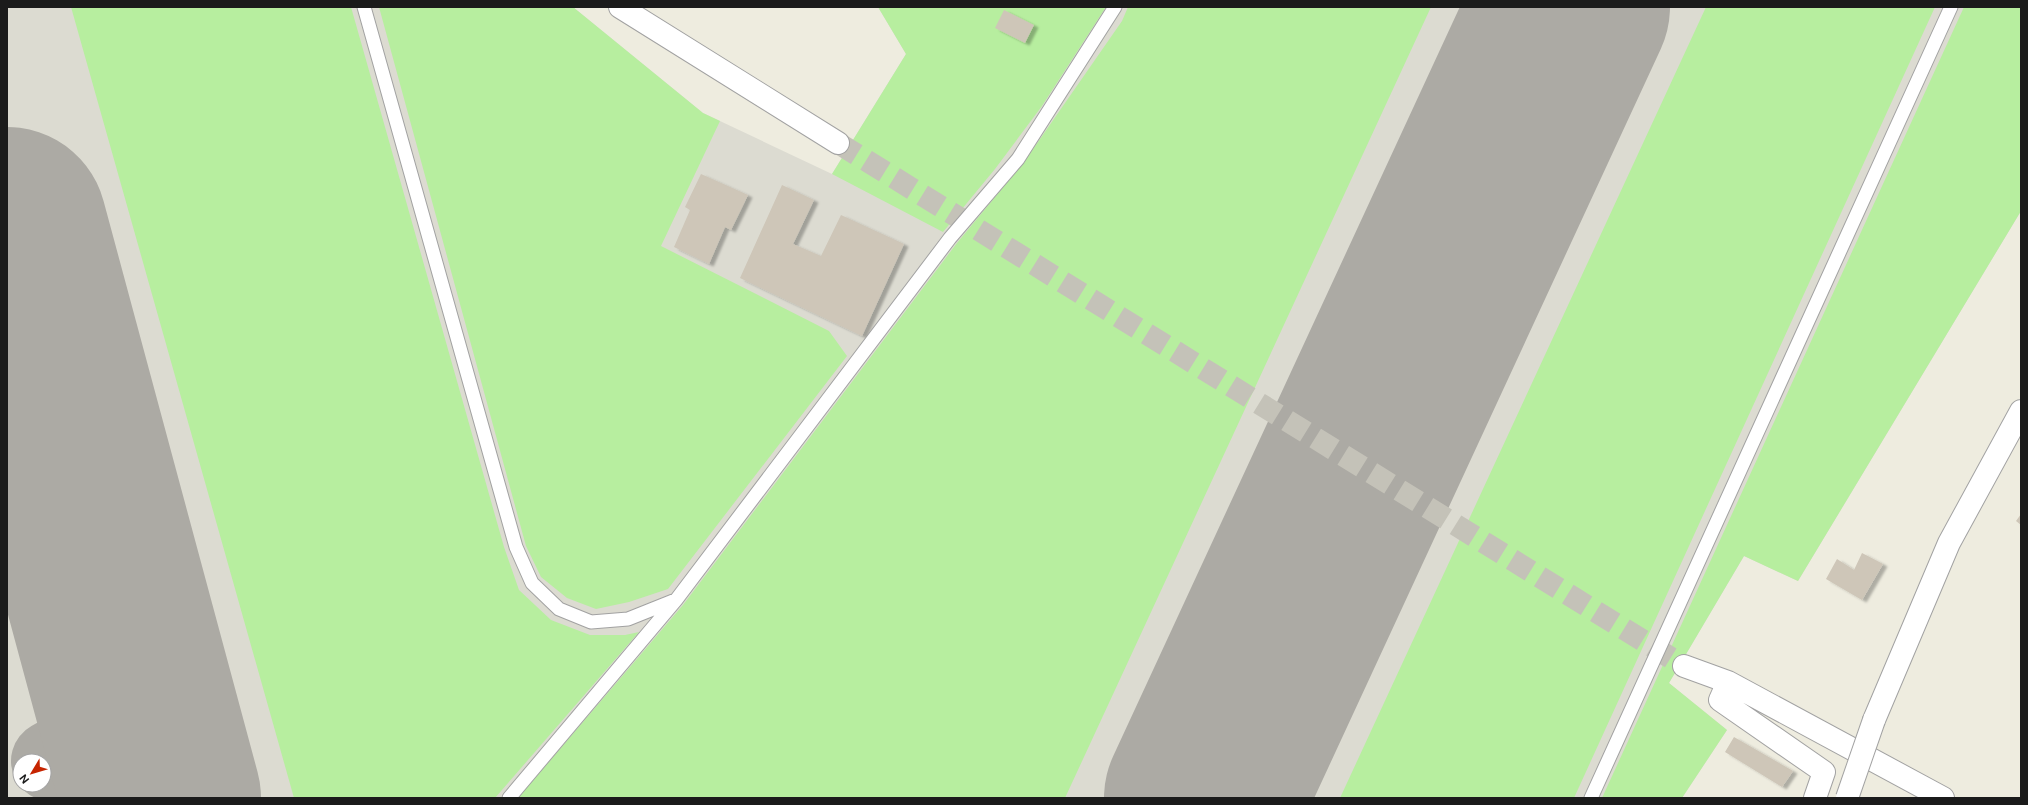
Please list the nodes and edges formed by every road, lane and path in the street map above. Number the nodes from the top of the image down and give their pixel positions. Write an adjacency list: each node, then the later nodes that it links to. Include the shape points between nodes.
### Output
1 (364, 7): 7 (lane, via 516,547 532,583 559,609 592,622 628,619)
2 (620, 7): 5 (street)
3 (1115, 7): 7 (lane, via 1018,159 950,238)
4 (1951, 7): 11 (lane)
5 (838, 143)
6 (2021, 411): 13 (street, bridge, via 1949,542 1874,720)
7 (676, 600): 10 (lane)
8 (1684, 666): 9 (street)
9 (1728, 682): 12 (street, via 1720,700 1824,772); 14 (street)
10 (509, 798)
11 (1591, 798)
12 (1815, 798)
13 (1847, 798)
14 (1943, 798)

